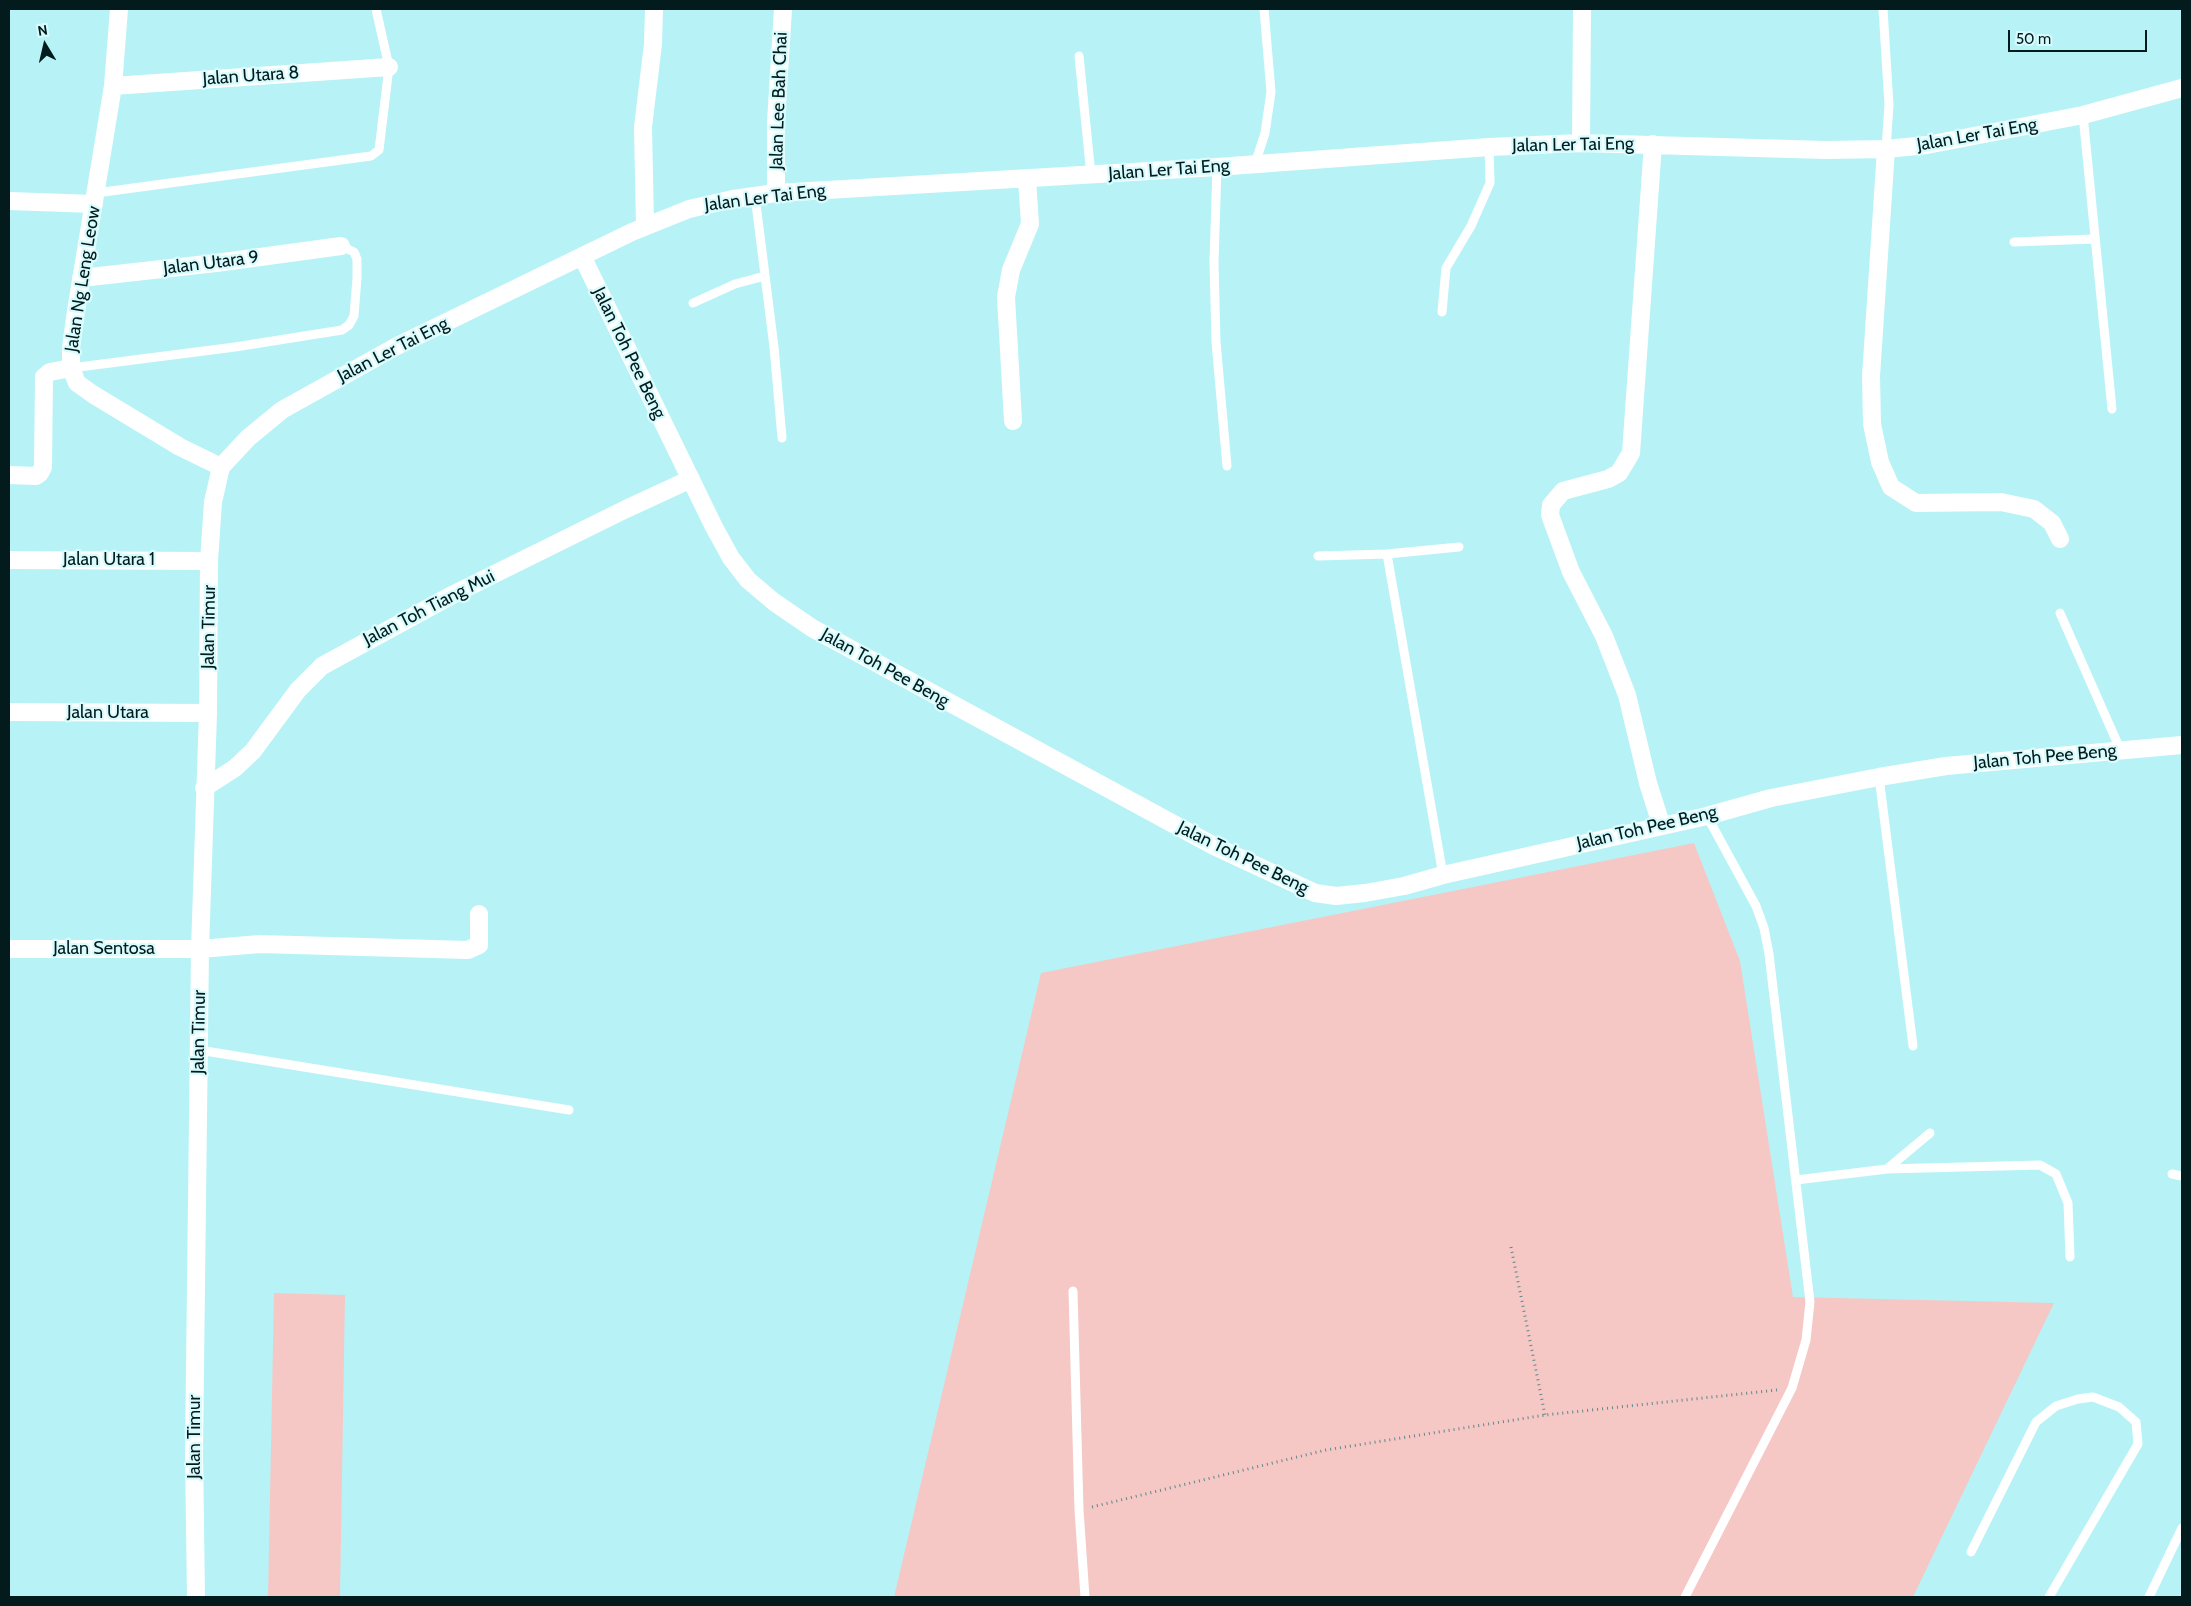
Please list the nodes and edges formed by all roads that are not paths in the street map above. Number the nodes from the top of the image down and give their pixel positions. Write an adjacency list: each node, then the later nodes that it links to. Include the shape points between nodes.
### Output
1 (119, 9): 10 (street, Jalan Ng Leng Leow)
2 (376, 9): 9 (lane)
3 (654, 9): 25 (street, via 644,127)
4 (783, 9): 21 (street, Jalan Lee Bah Chai, via 776,122)
5 (1264, 9): 17 (lane, via 1271,92 1265,133)
6 (1582, 9): 13 (street)
7 (1884, 9): 16 (lane, via 1889,105)
8 (1080, 56): 19 (lane)
9 (389, 67): 10 (street, Jalan Utara 8); 23 (lane, via 379,150 371,156)
10 (112, 86): 23 (street, Jalan Ng Leng Leow)
11 (2182, 88): 12 (street, Jalan Ler Tai Eng)
12 (2083, 115): 16 (street, Jalan Ler Tai Eng, via 1928,145); 26 (lane)
13 (1581, 143): 14 (street, Jalan Ler Tai Eng); 15 (street, Jalan Ler Tai Eng)
14 (1653, 144): 16 (street, Jalan Ler Tai Eng); 56 (street, via 1631,453 1619,473 1563,492 1551,505 1550,515 1571,572 1604,636 1627,694)
15 (1490, 147): 17 (street, Jalan Ler Tai Eng); 33 (lane, via 1490,182 1471,226 1446,268)
16 (1886, 149): 42 (street, via 1871,376 1872,424 1880,462 1891,487 1916,503 2002,502 2034,509 2052,523)
17 (1255, 164): 18 (street, Jalan Ler Tai Eng)
18 (1217, 168): 19 (street, Jalan Ler Tai Eng); 38 (lane, via 1216,342)
19 (1091, 175): 20 (street, Jalan Ler Tai Eng)
20 (1027, 179): 21 (street, Jalan Ler Tai Eng); 36 (street, via 1030,224 1011,270 1006,297)
21 (776, 193): 22 (street, Jalan Ler Tai Eng)
22 (755, 196): 25 (street, Jalan Ler Tai Eng, via 689,209); 30 (lane)
23 (95, 199): 24 (street); 31 (street, Jalan Ng Leng Leow)
24 (9, 201)
25 (645, 226): 29 (street, Jalan Ler Tai Eng)
26 (2094, 239): 27 (lane); 35 (lane)
27 (2014, 242)
28 (341, 246): 31 (street, Jalan Utara 9); 34 (lane, via 354,252 357,259 354,316 342,330)
29 (582, 256): 39 (street, Jalan Ler Tai Eng, via 322,386 282,410 248,438); 41 (street, Jalan Toh Pee Beng)
30 (765, 276): 32 (lane, via 735,284); 37 (lane)
31 (81, 278): 34 (street, Jalan Ng Leng Leow)
32 (693, 304)
33 (1442, 312)
34 (71, 368): 39 (street, Jalan Ng Leng Leow, via 77,383 94,396 180,447); 40 (street, via 50,372 44,377 43,467 40,473 36,476)
35 (2112, 409)
36 (1013, 421)
37 (782, 438)
38 (1227, 466)
39 (221, 467): 47 (street, Jalan Timur, via 213,502)
40 (9, 475)
41 (691, 479): 54 (street, Jalan Toh Tiang Mui, via 454,594 322,666 298,690 253,751); 57 (street, Jalan Toh Pee Beng, via 731,558 748,580 774,602 812,628 1214,846 1315,893 1336,896 1365,894)
42 (2060, 538)
43 (1459, 547): 44 (lane)
44 (1387, 554): 45 (lane); 57 (lane)
45 (1318, 556)
46 (9, 560): 47 (street, Jalan Utara 1)
47 (209, 561): 50 (street, Jalan Timur)
48 (2060, 613): 52 (lane)
49 (9, 712): 50 (street, Jalan Utara)
50 (208, 713): 54 (street, Jalan Timur)
51 (2182, 744): 52 (street, Jalan Toh Pee Beng)
52 (2120, 749): 53 (street, Jalan Toh Pee Beng, via 1946,766)
53 (1879, 777): 55 (street, Jalan Toh Pee Beng, via 1771,798); 61 (lane)
54 (204, 788): 60 (street, Jalan Timur)
55 (1707, 816): 56 (street, Jalan Toh Pee Beng); 68 (lane, via 1756,906 1764,928)
56 (1661, 824): 57 (street, Jalan Toh Pee Beng)
57 (1443, 875)
58 (479, 914): 60 (street, Jalan Sentosa, via 479,945 468,950 276,944)
59 (9, 949): 60 (street, Jalan Sentosa)
60 (200, 950): 62 (street, Jalan Timur)
61 (1913, 1046)
62 (199, 1050): 63 (lane); 73 (street, Jalan Timur, via 194,1442)
63 (569, 1110)
64 (1930, 1133): 65 (lane)
65 (1887, 1169): 68 (lane); 69 (lane, via 2040,1165 2056,1174 2068,1203)
66 (2172, 1174): 67 (lane)
67 (2182, 1176)
68 (1796, 1180): 75 (lane, via 1810,1302 1806,1340 1792,1388)
69 (2070, 1257)
70 (1073, 1291): 74 (lane, via 1079,1510)
71 (2182, 1528): 77 (lane)
72 (1971, 1552): 76 (lane, via 2036,1422 2056,1406 2078,1399 2093,1397 2119,1407 2136,1422 2138,1444)
73 (196, 1597)
74 (1085, 1597)
75 (1685, 1597)
76 (2049, 1597)
77 (2149, 1597)

